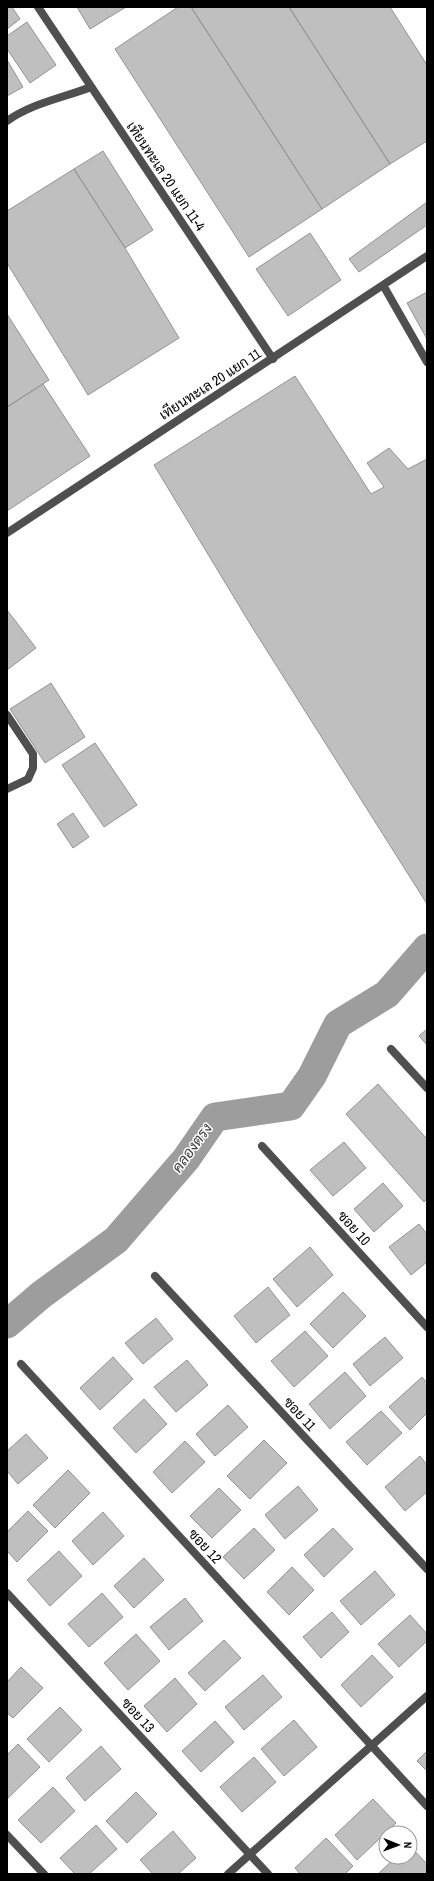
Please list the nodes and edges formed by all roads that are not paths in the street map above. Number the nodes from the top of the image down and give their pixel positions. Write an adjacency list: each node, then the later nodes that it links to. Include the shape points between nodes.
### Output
1 (38, 7): 2 (street, เทียนทะเล 20 แยก 11-4)
2 (91, 87): 3 (street, via 38,104 19,112); 6 (street, เทียนทะเล 20 แยก 11-4)
3 (7, 121)
4 (427, 256): 5 (street, เทียนทะเล 20 แยก 11)
5 (383, 286): 6 (street, เทียนทะเล 20 แยก 11); 7 (street)
6 (273, 359): 8 (street, เทียนทะเล 20 แยก 11)
7 (427, 362)
8 (7, 533)
9 (7, 715): 10 (street, via 33,754 33,768 28,779)
10 (7, 789)
11 (391, 1049): 12 (street)
12 (427, 1088)
13 (262, 1146): 15 (street, ซอย 10)
14 (155, 1276): 17 (street, ซอย 11)
15 (427, 1327)
16 (21, 1364): 20 (street, ซอย 12)
17 (427, 1569)
18 (7, 1592): 23 (street, ซอย 13)
19 (427, 1696): 20 (street)
20 (370, 1745): 21 (street, ซอย 12); 23 (street)
21 (427, 1806)
22 (7, 1835): 24 (street)
23 (250, 1854): 25 (street); 26 (street, ซอย 13)
24 (44, 1874)
25 (228, 1874)
26 (268, 1874)

